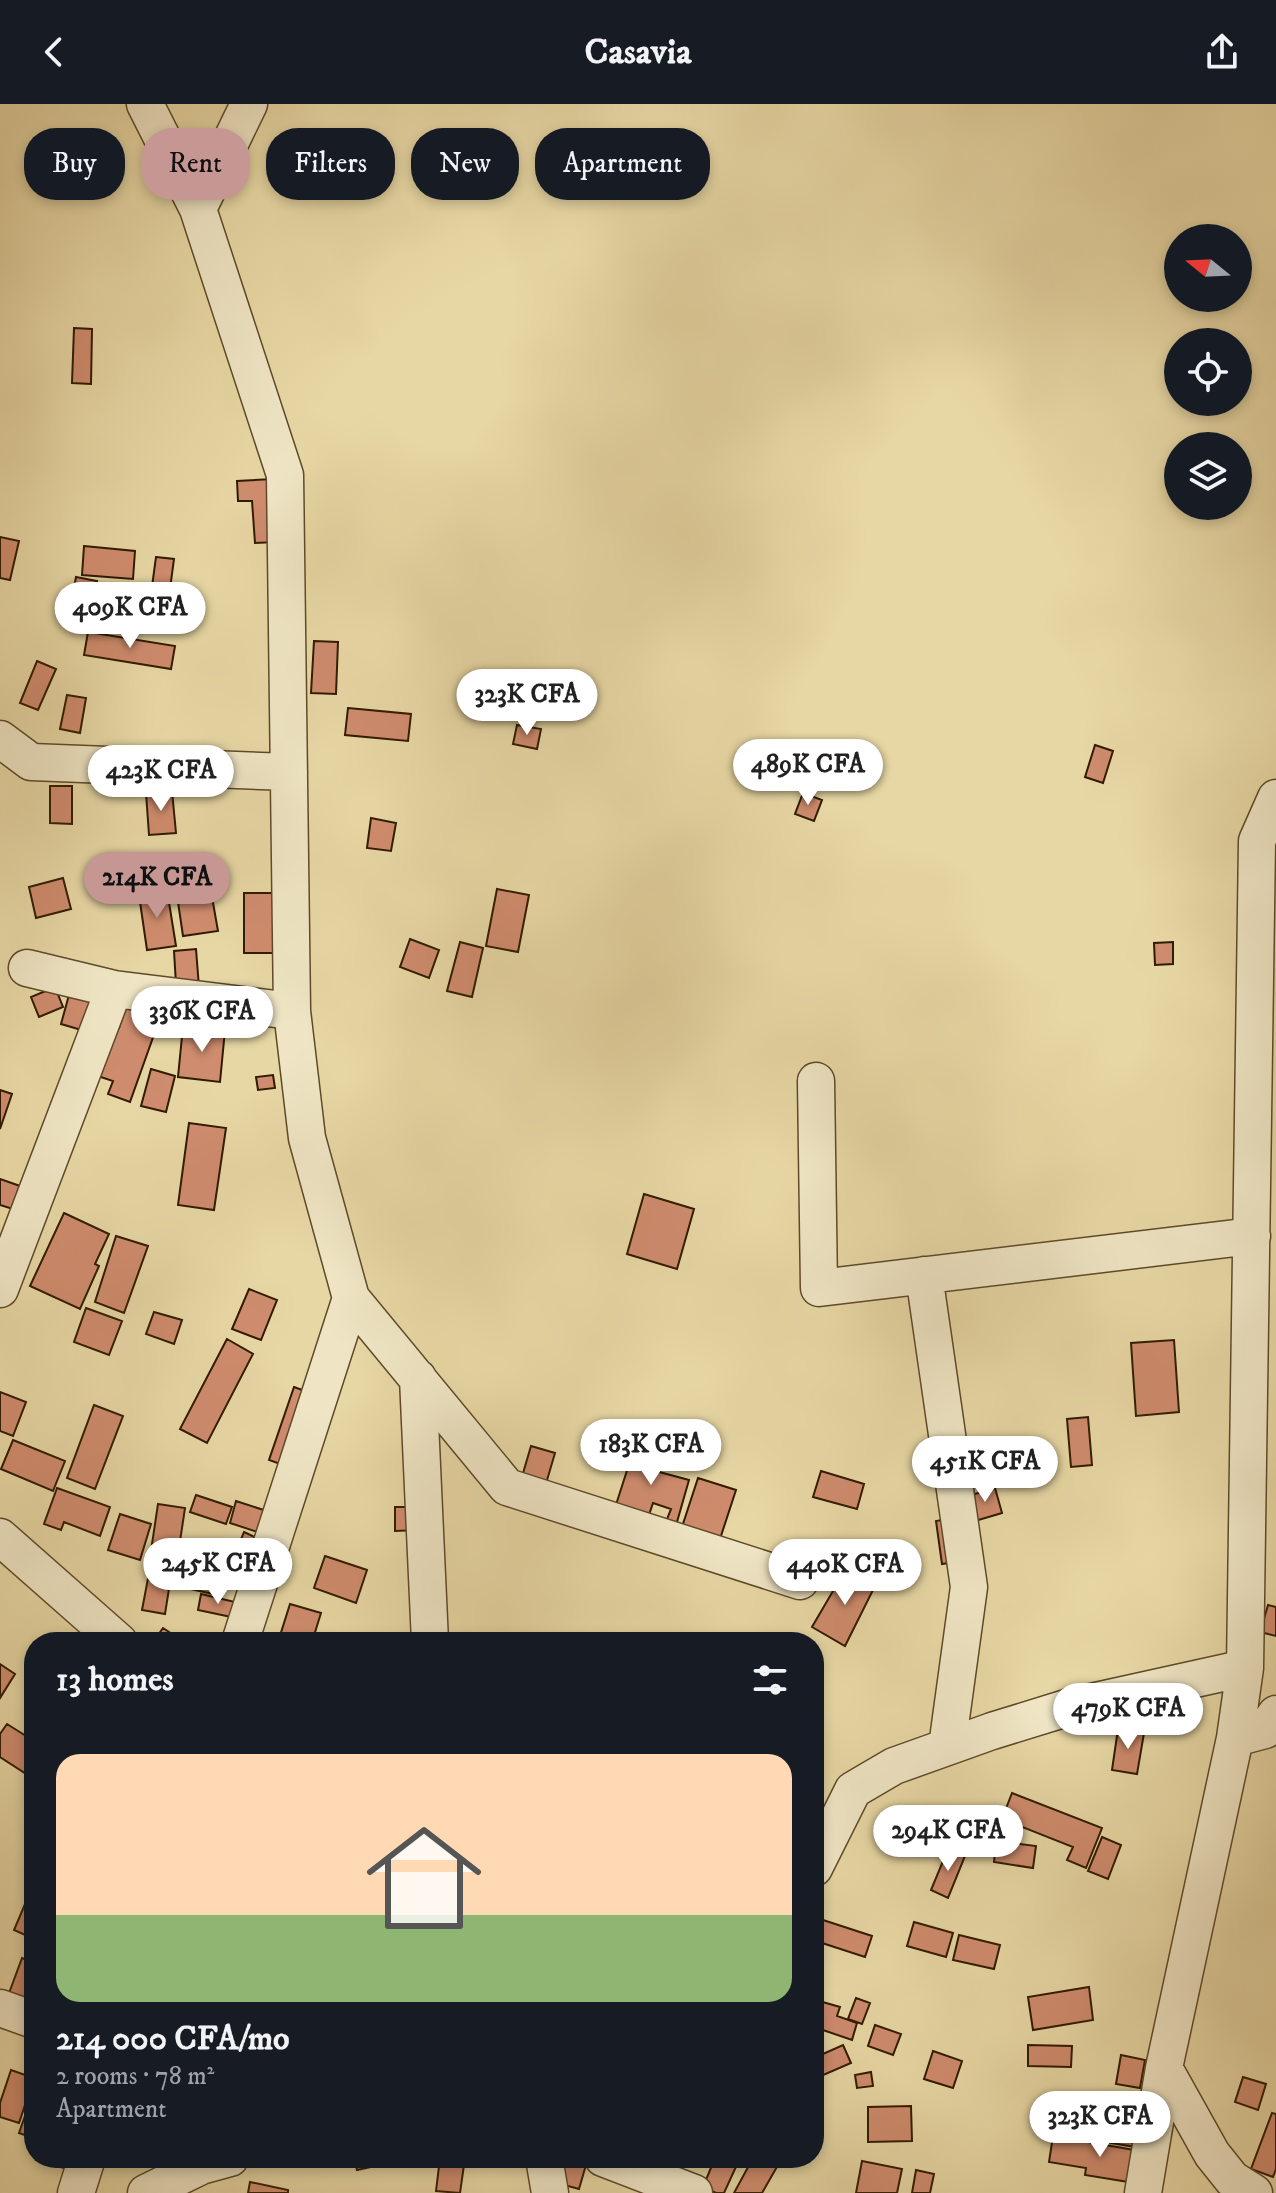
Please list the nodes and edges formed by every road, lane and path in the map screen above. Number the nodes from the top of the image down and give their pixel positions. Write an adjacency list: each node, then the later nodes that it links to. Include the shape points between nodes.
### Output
1 (145, 104): 3 (street)
2 (249, 104): 3 (street)
3 (198, 209): 5 (street, via 285,475)
4 (0, 739): 5 (street, via 31,762)
5 (289, 772): 10 (street)
6 (1276, 798): 7 (street)
7 (1267, 847): 12 (street)
8 (27, 968): 9 (street)
9 (114, 989): 10 (street); 14 (street)
10 (292, 1011): 15 (street, via 307,1138)
11 (816, 1081): 13 (street, via 819,1288)
12 (1252, 1236): 13 (street); 18 (street)
13 (924, 1275): 26 (street, via 969,1587)
14 (0, 1289)
15 (351, 1298): 16 (street); 21 (street)
16 (418, 1378): 19 (street, via 507,1487); 22 (street)
17 (0, 1537): 20 (street)
18 (1262, 1568): 23 (street)
19 (800, 1581)
20 (108, 1632)
21 (243, 1632)
22 (430, 1632)
23 (1245, 1668): 25 (street); 26 (street, via 1073,1706)
24 (1276, 1714): 25 (street, via 1265,1730)
25 (1235, 1738): 30 (street)
26 (947, 1747): 27 (street, via 894,1766 853,1790)
27 (824, 1848)
28 (0, 2008): 29 (street)
29 (24, 2016)
30 (1164, 2068): 40 (street); 41 (street, via 1212,2154 1232,2179)
31 (84, 2168): 36 (street)
32 (197, 2168): 37 (street)
33 (546, 2168): 38 (street)
34 (623, 2168): 35 (street)
35 (656, 2185): 39 (street)
36 (76, 2193)
37 (146, 2193)
38 (550, 2193)
39 (694, 2193)
40 (1143, 2193)
41 (1254, 2193)

